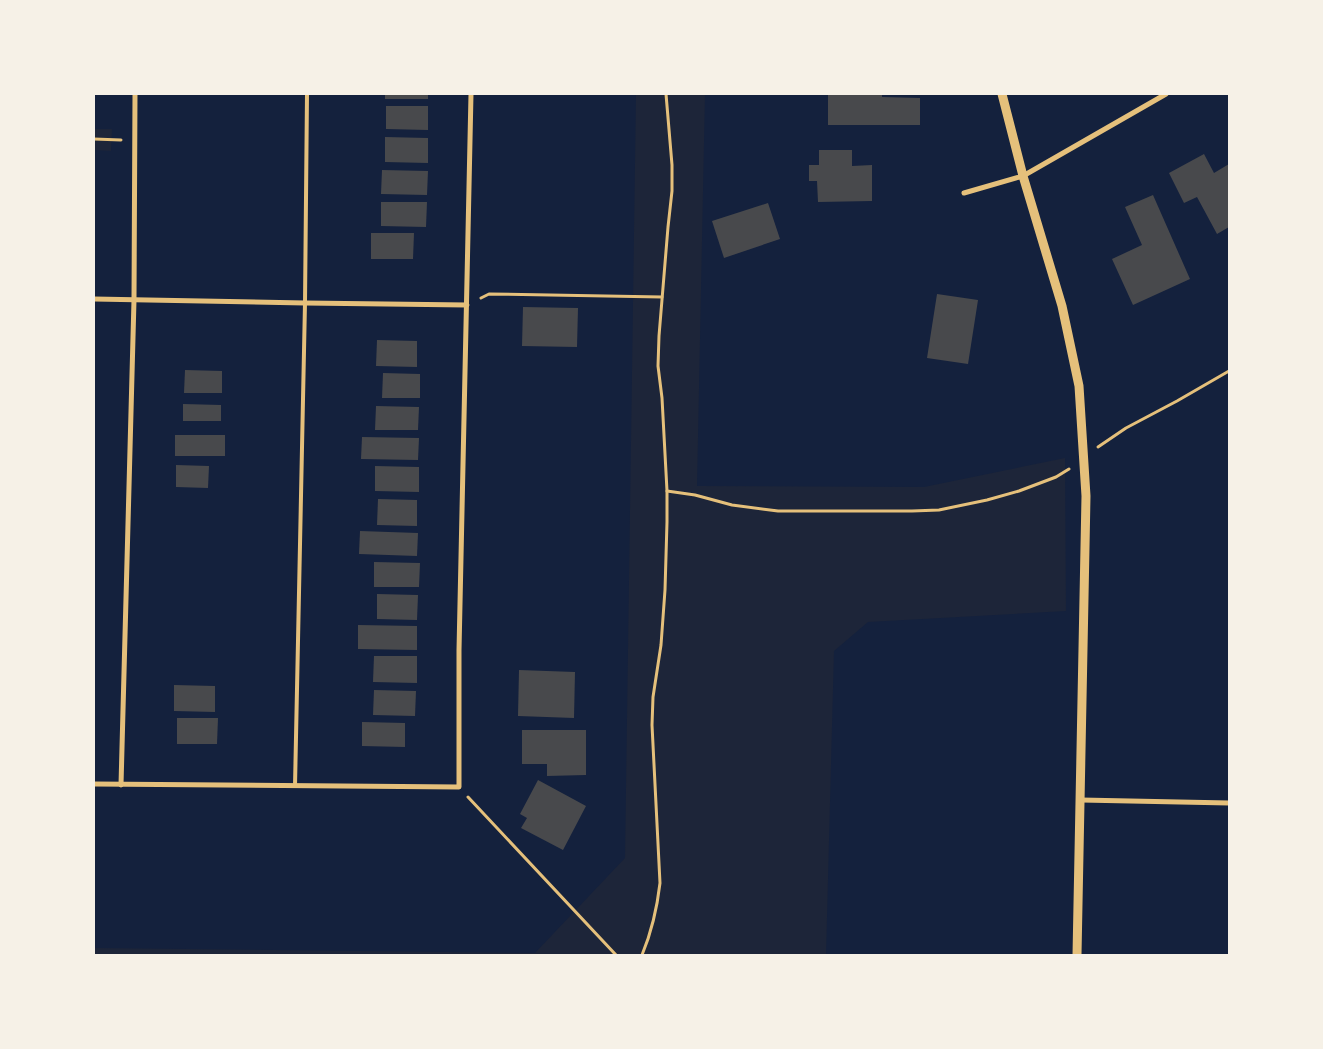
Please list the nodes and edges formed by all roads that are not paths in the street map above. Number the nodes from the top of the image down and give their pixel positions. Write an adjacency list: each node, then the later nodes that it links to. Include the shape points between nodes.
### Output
1 (134, 94): 9 (street)
2 (308, 94): 10 (lane)
3 (472, 94): 11 (street)
4 (1002, 94): 6 (street)
5 (1166, 94): 6 (street)
6 (1023, 176): 7 (street); 15 (street, via 1064,315 1079,386 1086,496)
7 (964, 193)
8 (94, 299): 9 (street)
9 (134, 300): 10 (street); 13 (street)
10 (305, 303): 11 (street); 14 (lane)
11 (467, 305): 14 (street, via 459,787)
12 (94, 784): 13 (street)
13 (121, 785): 14 (street)
14 (294, 786)
15 (1081, 800): 16 (street); 17 (street)
16 (1229, 803)
17 (1078, 955)

